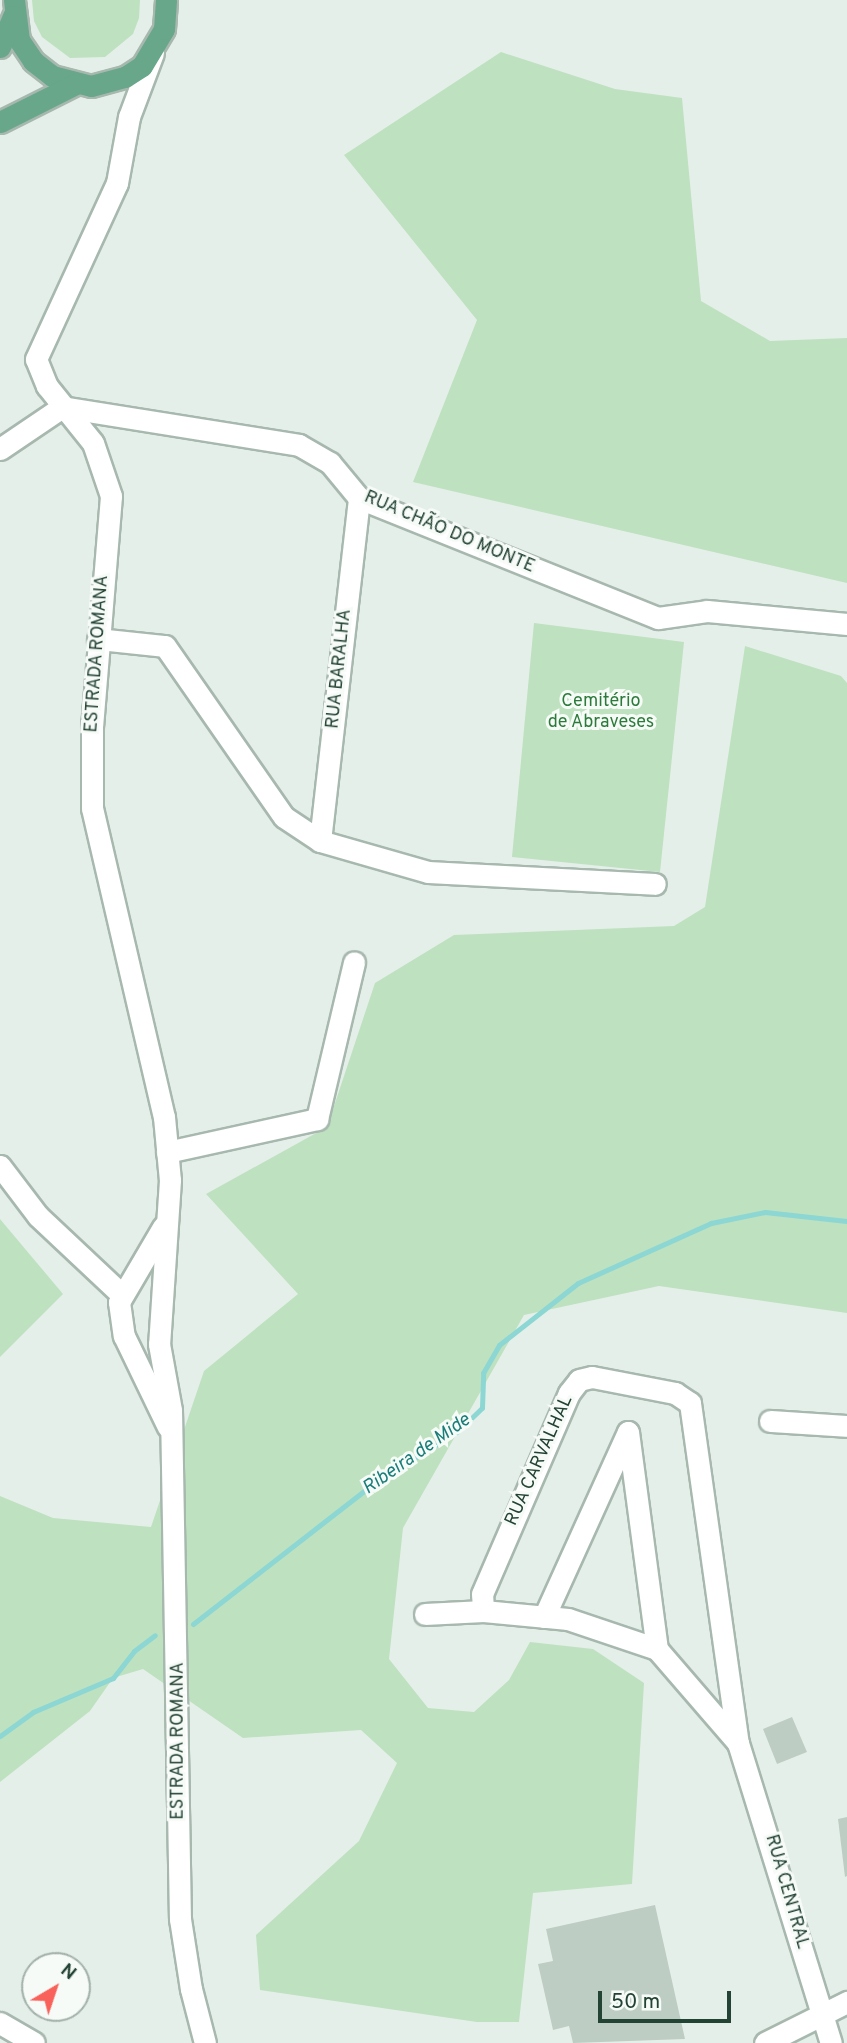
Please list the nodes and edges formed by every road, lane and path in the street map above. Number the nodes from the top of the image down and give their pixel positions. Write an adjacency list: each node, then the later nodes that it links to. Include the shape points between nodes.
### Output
1 (166, 0): 4 (main road, via 164,29)
2 (13, 8): 3 (main road); 5 (main road, via 19,40 33,61 52,76)
3 (0, 47)
4 (154, 51): 6 (main road, via 142,66); 7 (street, ESTRADA ROMANA)
5 (76, 84): 6 (main road); 8 (main road)
6 (107, 84): 7 (street)
7 (129, 117): 9 (street, ESTRADA ROMANA, via 117,183 36,359)
8 (0, 122)
9 (62, 407): 10 (street); 11 (street, RUA CHÃO DO MONTE, via 299,445 330,463); 13 (street, ESTRADA ROMANA, via 93,443 111,496)
10 (0, 449)
11 (359, 498): 12 (street, RUA CHÃO DO MONTE, via 658,618 692,611); 14 (street, RUA BARALHA)
12 (847, 624)
13 (98, 639): 14 (street, via 165,646 284,817); 17 (street, ESTRADA ROMANA, via 92,808 143,1020)
14 (320, 841): 15 (street, via 428,872)
15 (654, 884)
16 (354, 962): 17 (street, via 317,1119)
17 (167, 1152): 19 (street, ESTRADA ROMANA)
18 (0, 1166): 20 (street, via 37,1216)
19 (166, 1222): 20 (street); 23 (street, ESTRADA ROMANA, via 159,1344)
20 (122, 1295): 23 (street, ESTRADA ROMANA, via 118,1302 124,1336)
21 (770, 1421): 22 (street)
22 (847, 1426)
23 (172, 1436): 33 (street, ESTRADA ROMANA, via 180,1919)
24 (483, 1611): 25 (street); 26 (street); 28 (street, RUA CARVALHAL, via 482,1594 569,1393 579,1380 592,1377 675,1393 690,1403)
25 (425, 1614)
26 (544, 1617): 27 (street, via 568,1619); 27 (street, via 628,1432)
27 (657, 1649): 28 (street)
28 (738, 1743): 30 (street, RUA CENTRAL)
29 (847, 2001): 30 (street)
30 (821, 2012): 34 (street); 35 (street, RUA CENTRAL)
31 (0, 2022): 32 (street)
32 (34, 2043)
33 (205, 2043)
34 (765, 2043)
35 (831, 2043)

